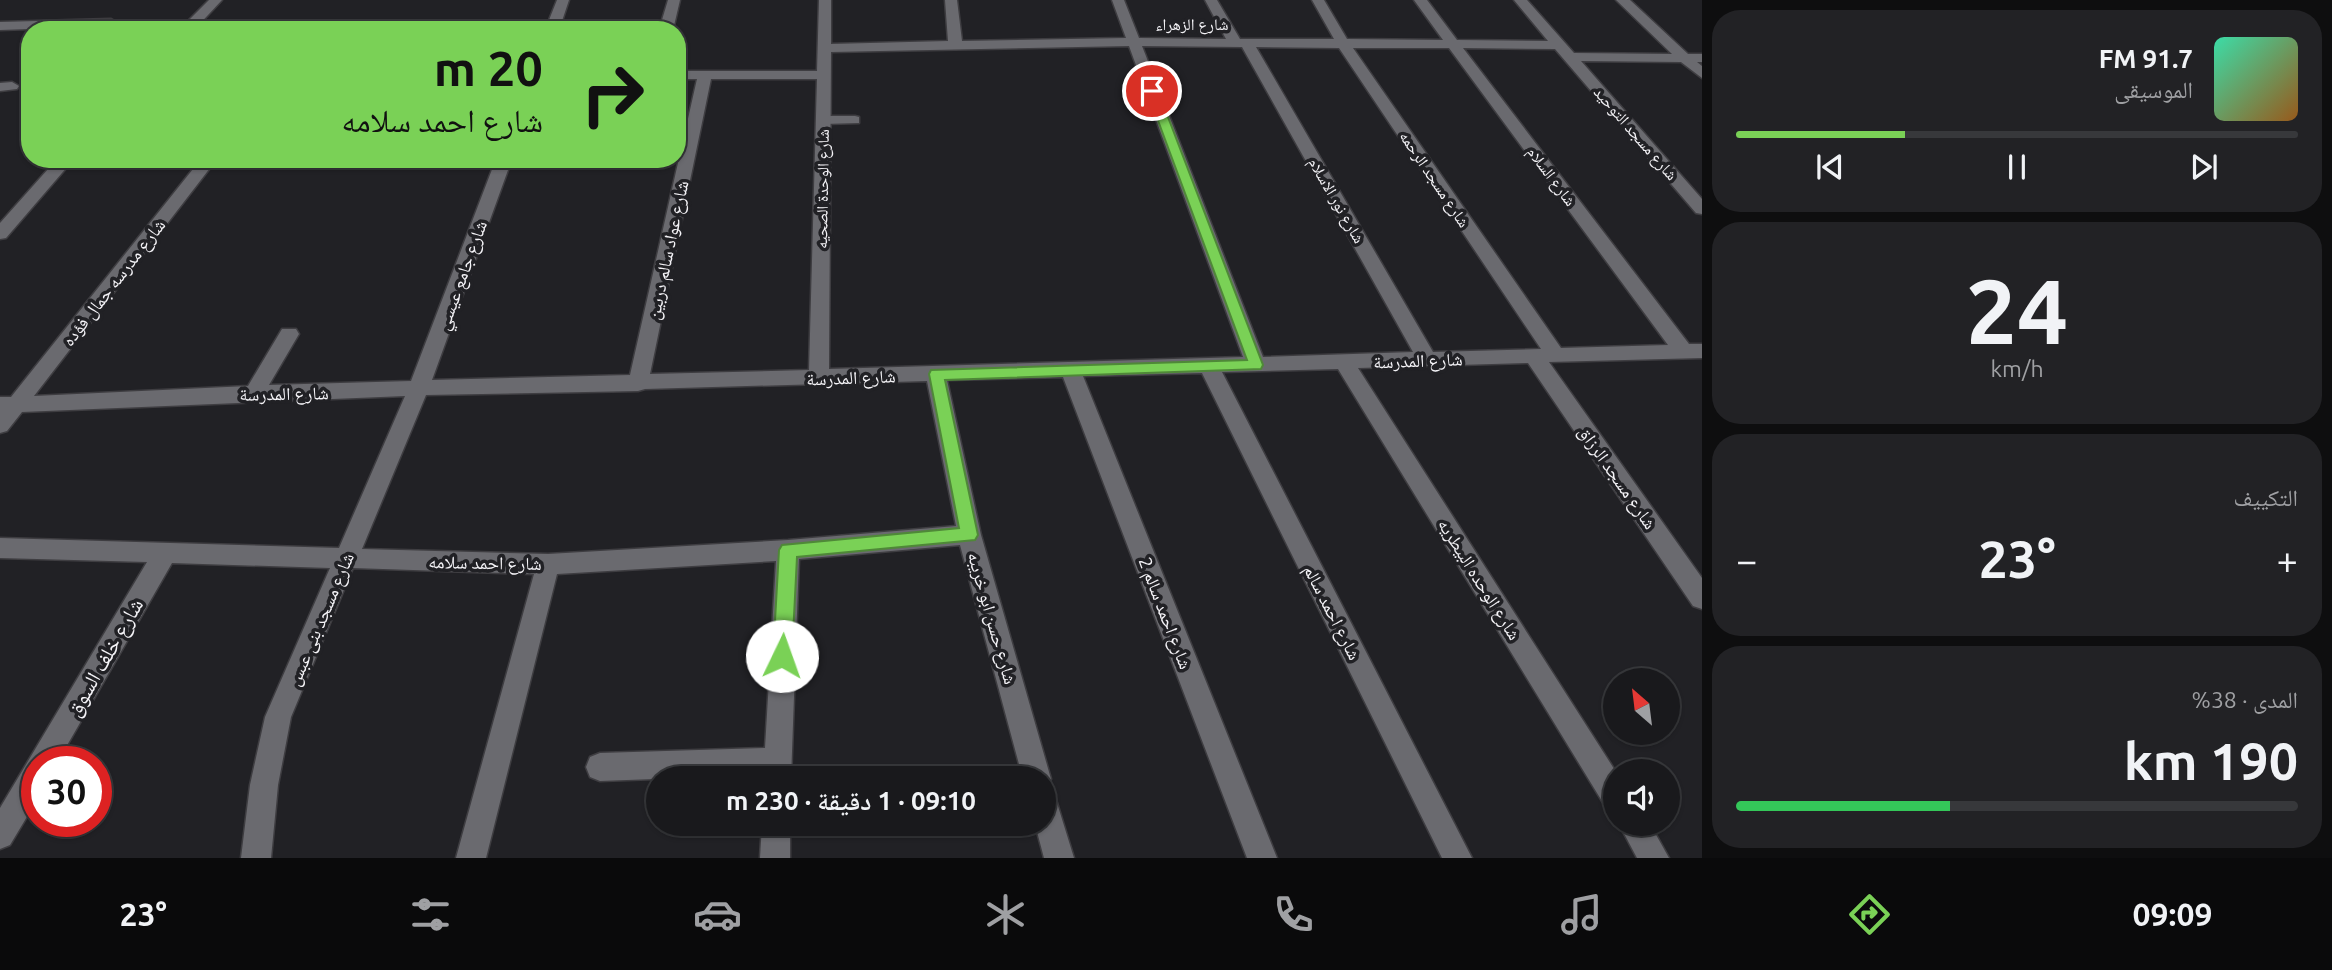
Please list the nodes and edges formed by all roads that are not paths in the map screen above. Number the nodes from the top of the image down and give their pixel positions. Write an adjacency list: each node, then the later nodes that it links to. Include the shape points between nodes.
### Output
1 (216, 0): 12 (street)
2 (563, 0): 13 (street)
3 (674, 0): 14 (street)
4 (825, 0): 22 (street, شارع الوحدة الصحيه)
5 (951, 0): 21 (street)
6 (1118, 0): 18 (street)
7 (1211, 0): 19 (street, شارع نور الاسلام)
8 (1318, 0): 17 (street, شارع مسجد الرحمه)
9 (1420, 0): 20 (street, شارع السلام)
10 (1520, 0): 23 (street, شارع مسجد التوحيد)
11 (1622, 0): 24 (street)
12 (195, 21)
13 (555, 21)
14 (668, 21)
15 (21, 25): 16 (street)
16 (0, 26)
17 (1342, 41): 19 (street, شارع الزهراء); 20 (street, شارع الزهراء); 41 (street, شارع مسجد الرحمه)
18 (1133, 42): 19 (street, شارع الزهراء); 21 (street, شارع الزهراء); 44 (street)
19 (1241, 42): 42 (street, شارع نور الاسلام)
20 (1453, 42): 23 (street, شارع الزهراء); 40 (street, شارع السلام)
21 (955, 44): 22 (street, شارع الزهراء)
22 (824, 48): 29 (street, شارع الوحدة الصحيه)
23 (1565, 51): 24 (street, شارع الزهراء); 37 (street, شارع مسجد التوحيد)
24 (1684, 58): 25 (street, شارع الزهراء); 26 (street)
25 (1702, 58)
26 (1702, 74)
27 (686, 75): 28 (street)
28 (705, 75): 29 (street); 32 (street, شارع عواد سالم دربين)
29 (824, 75): 30 (street, شارع الوحدة الصحيه)
30 (823, 120): 31 (lane); 48 (street, شارع الوحدة الصحيه)
31 (855, 120)
32 (686, 163)
33 (58, 168): 38 (street)
34 (202, 168): 52 (street, شارع مدرسه جمال فؤده)
35 (501, 168): 50 (street, شارع جامع عيسي)
36 (685, 168): 49 (street, شارع عواد سالم دربين)
37 (1702, 209)
38 (3, 226)
39 (289, 334): 51 (street)
40 (1693, 351): 41 (street, شارع المدرسة)
41 (1545, 356): 42 (street, شارع المدرسة); 60 (street, شارع مسجد الرزاق)
42 (1427, 359): 43 (street, شارع المدرسة)
43 (1344, 362): 44 (street, شارع المدرسة); 66 (street, شارع الوحده البيطريه)
44 (1256, 365): 45 (street, شارع المدرسة)
45 (1209, 366): 46 (street, شارع المدرسة); 77 (street, شارع احمد سالم)
46 (1070, 368): 47 (street, شارع المدرسة); 76 (street, شارع احمد سالم 2)
47 (936, 374): 48 (street, شارع المدرسة); 54 (street, شارع حسن ابو خريبه)
48 (819, 378): 49 (street, شارع المدرسة)
49 (638, 384): 50 (street, شارع المدرسة)
50 (418, 390): 51 (street, شارع المدرسة); 58 (street, شارع مسجد بنى عبس)
51 (254, 393): 52 (street, شارع المدرسة)
52 (8, 405): 53 (street, شارع مدرسه جمال فؤده)
53 (0, 425)
54 (969, 535): 56 (street, شارع احمد سلامه); 64 (street, شارع حسن ابو خريبه)
55 (0, 548): 57 (street, شارع احمد سلامه)
56 (788, 550): 59 (street, شارع احمد سلامه); 63 (street)
57 (166, 552): 58 (street, شارع احمد سلامه); 61 (street, شارع خلف السوق)
58 (346, 558): 59 (street, شارع احمد سلامه); 72 (street, شارع مسجد بنى عبس, via 278,717)
59 (548, 564): 73 (street)
60 (1702, 598)
61 (52, 746)
62 (600, 766): 65 (street)
63 (777, 766)
64 (1033, 766)
65 (646, 767)
66 (1603, 777)
67 (21, 800): 68 (street)
68 (0, 835)
69 (776, 836): 74 (street)
70 (1053, 836): 75 (street)
71 (1640, 836): 78 (street)
72 (256, 858)
73 (471, 858)
74 (775, 858)
75 (1059, 858)
76 (1262, 858)
77 (1457, 858)
78 (1654, 858)

